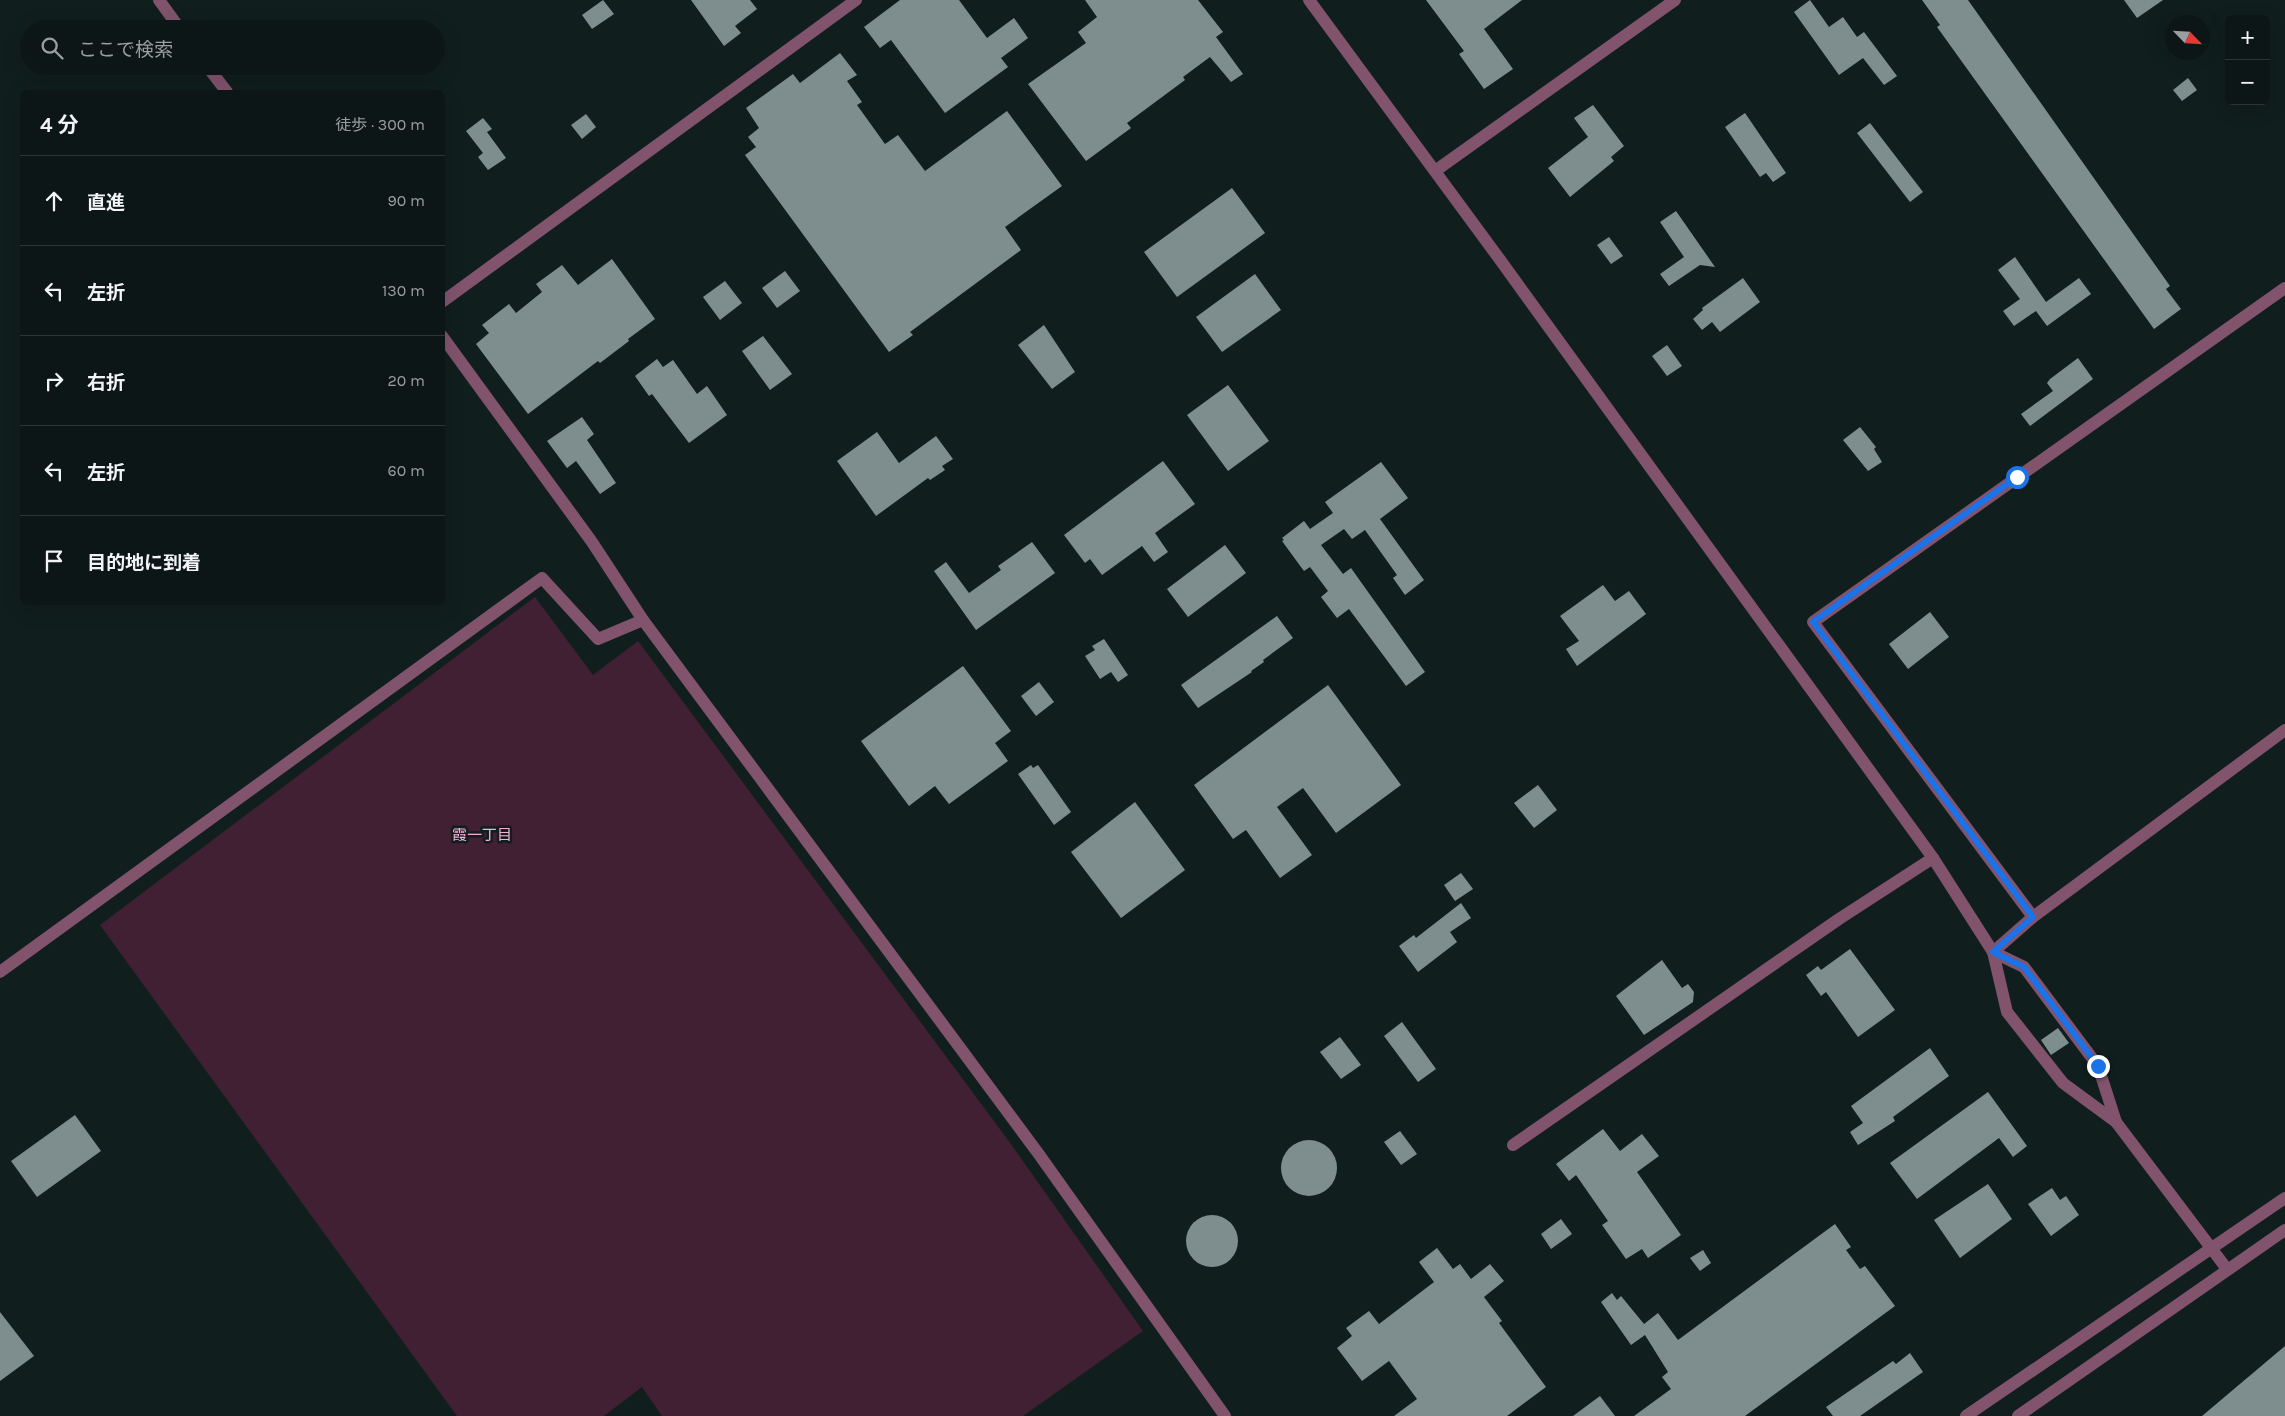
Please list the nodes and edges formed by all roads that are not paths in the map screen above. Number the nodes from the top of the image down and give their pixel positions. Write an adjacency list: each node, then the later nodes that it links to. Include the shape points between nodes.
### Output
1 (159, 0): 5 (street)
2 (856, 0): 10 (street)
3 (1309, 0): 8 (street)
4 (1675, 0): 8 (street)
5 (173, 20)
6 (214, 75): 7 (street)
7 (225, 90)
8 (1436, 171): 14 (street)
9 (2285, 288): 15 (street, via 1813,622)
10 (445, 300)
11 (445, 340): 12 (street, via 592,542)
12 (643, 620): 17 (street, via 598,639 542,578); 24 (street, via 1038,1153)
13 (2285, 730): 15 (street)
14 (1932, 858): 16 (street); 19 (street)
15 (2033, 917): 16 (street)
16 (1993, 952): 18 (street, via 2024,967 2098,1066); 18 (street, via 2007,1012 2063,1083)
17 (0, 972)
18 (2116, 1122): 22 (street)
19 (1513, 1145)
20 (2285, 1198): 22 (street)
21 (2285, 1230): 23 (street)
22 (2212, 1248): 23 (street); 25 (street)
23 (2227, 1269): 26 (street)
24 (1226, 1416)
25 (1966, 1416)
26 (2018, 1416)

